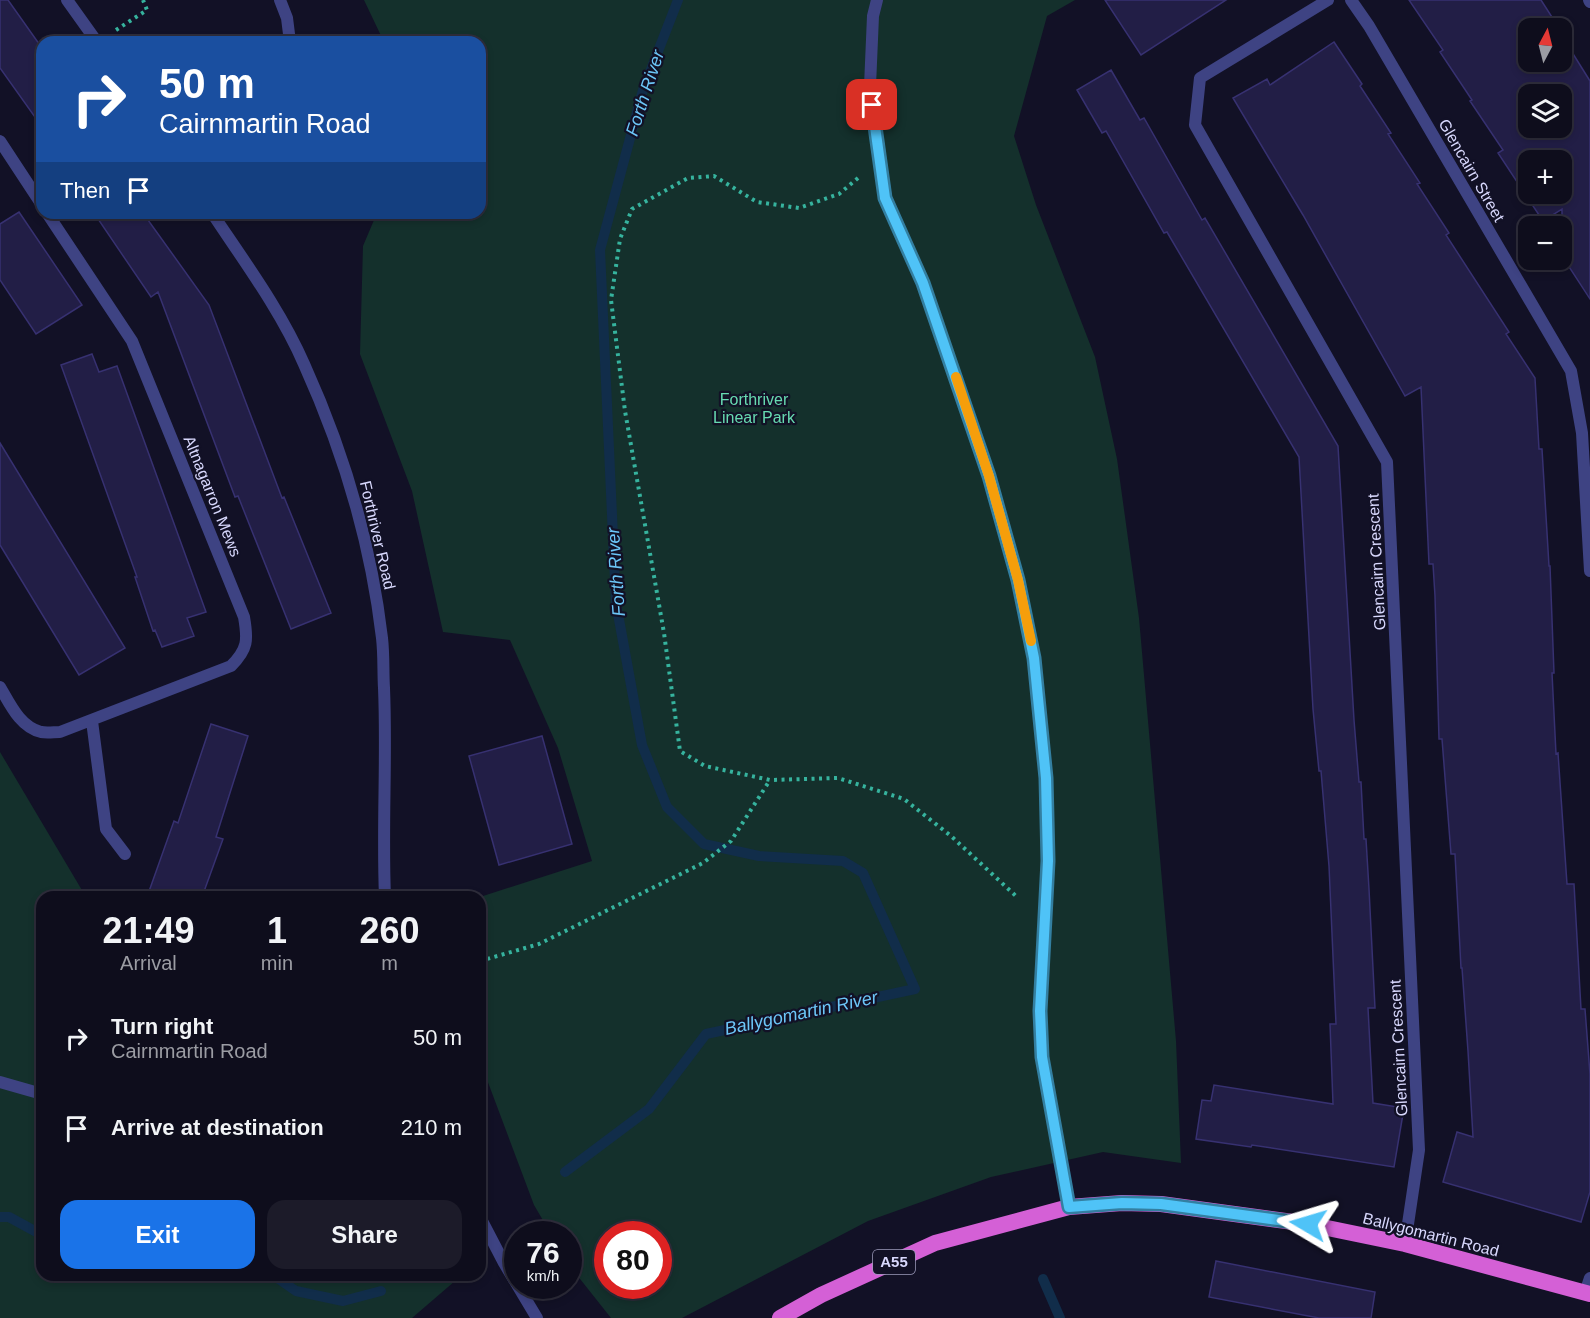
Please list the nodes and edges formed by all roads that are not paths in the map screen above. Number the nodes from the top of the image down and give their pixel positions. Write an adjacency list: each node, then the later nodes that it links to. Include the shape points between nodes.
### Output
1 (67, 0): 6 (street)
2 (280, 0): 7 (street)
3 (877, 0): 19 (street, via 870,86 885,198 923,283 989,476 1018,580 1034,658 1046,778 1048,861 1040,1011 1042,1057)
4 (1328, 0): 21 (street, Glencairn Crescent, via 1200,78 1195,125 1388,462 1419,1150)
5 (1351, 0): 12 (street, Glencairn Street, via 1571,371 1582,433)
6 (99, 36)
7 (289, 36)
8 (0, 141): 9 (street)
9 (36, 196)
10 (51, 219): 14 (street, Altnagarron Mews, via 132,341 244,617 248,636 243,654 231,666)
11 (216, 219): 16 (street, Forthriver Road, via 265,292 304,363 346,470 369,562 382,639)
12 (1590, 571)
13 (0, 687): 14 (street, Altnagarron Mews, via 15,713 27,726 41,732 60,732)
14 (92, 721): 15 (street, via 106,829)
15 (125, 854)
16 (385, 891)
17 (0, 1083): 18 (street)
18 (36, 1092)
19 (1069, 1207): 21 (highway, Ballygomartin Road / A55, via 1161,1204 1308,1224); 24 (highway, Ballygomartin Road / A55, via 935,1243)
20 (486, 1228): 23 (street)
21 (1405, 1244): 22 (highway, Ballygomartin Road / A55)
22 (1588, 1288)
23 (537, 1318)
24 (780, 1318)

